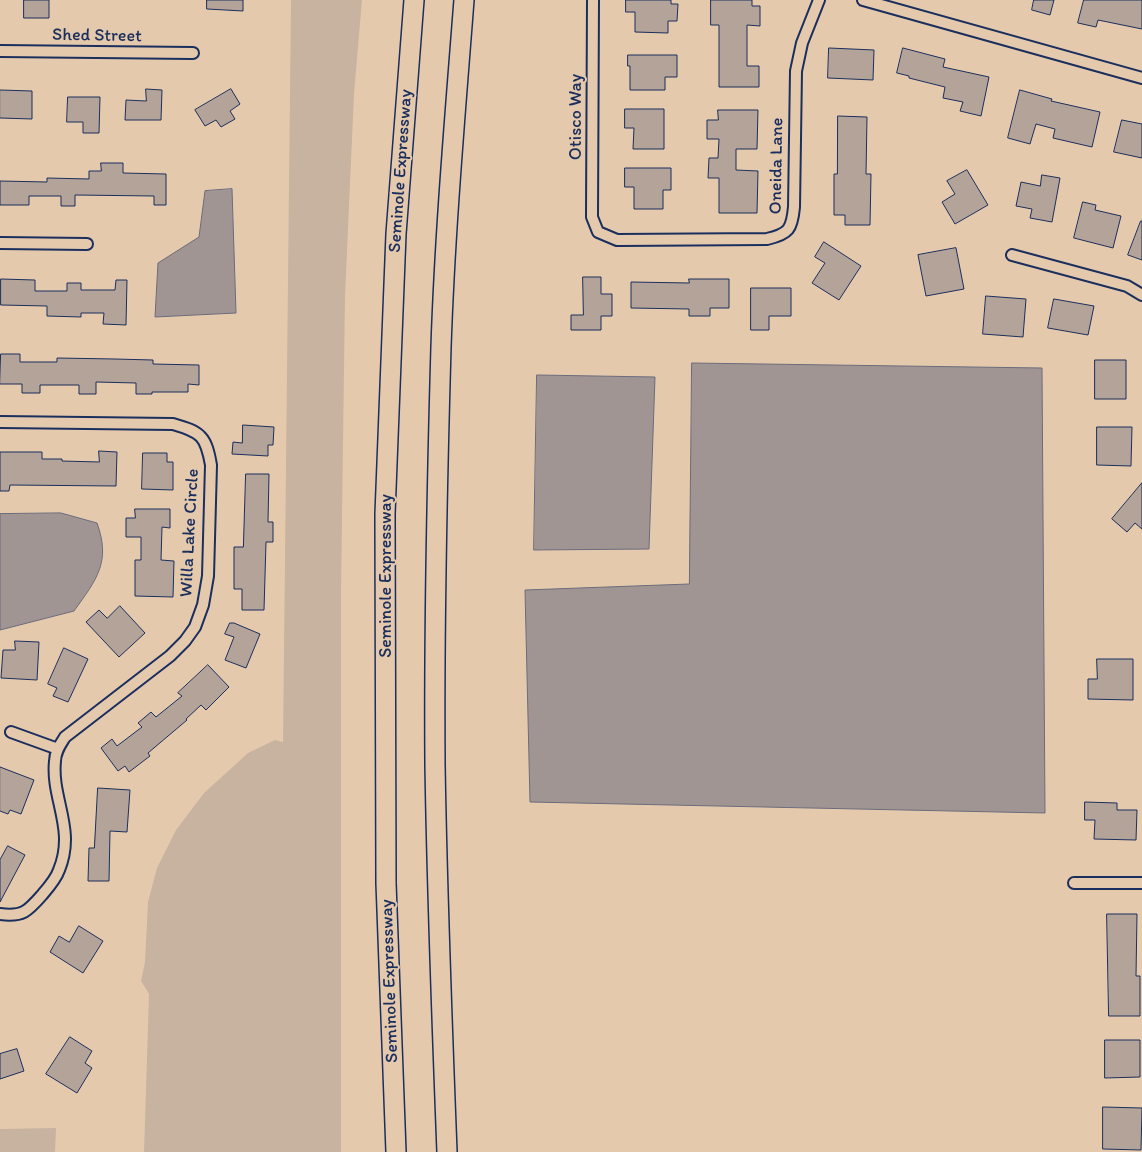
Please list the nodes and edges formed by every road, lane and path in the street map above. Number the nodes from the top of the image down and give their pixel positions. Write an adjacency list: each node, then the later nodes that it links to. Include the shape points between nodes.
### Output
1 (414, 0): 20 (highway, Seminole Expressway, via 396,234 385,514 386,883)
2 (464, 0): 21 (highway, via 446,258 437,518 436,764 441,1016)
3 (593, 0): 9 (street, Otisco Way, via 592,217)
4 (819, 0): 9 (street, Oneida Lane, via 802,43 796,71 794,207 792,224 783,236 767,239 617,240)
5 (863, 0): 8 (street)
6 (0, 51): 7 (street, Shed Street)
7 (193, 53)
8 (1142, 78)
9 (598, 232)
10 (0, 243): 11 (street)
11 (87, 244)
12 (1012, 255): 13 (street, via 1127,286)
13 (1142, 295)
14 (0, 422): 16 (street, Willa Lake Circle, via 173,424 192,430 203,438 209,452 208,576 203,606 195,627 170,656 65,737)
15 (11, 732): 16 (street)
16 (58, 749): 19 (street, via 54,761 55,778 64,822 65,851 59,871 29,910)
17 (1074, 883): 18 (street)
18 (1142, 883)
19 (0, 914)
20 (396, 1152)
21 (448, 1152)

